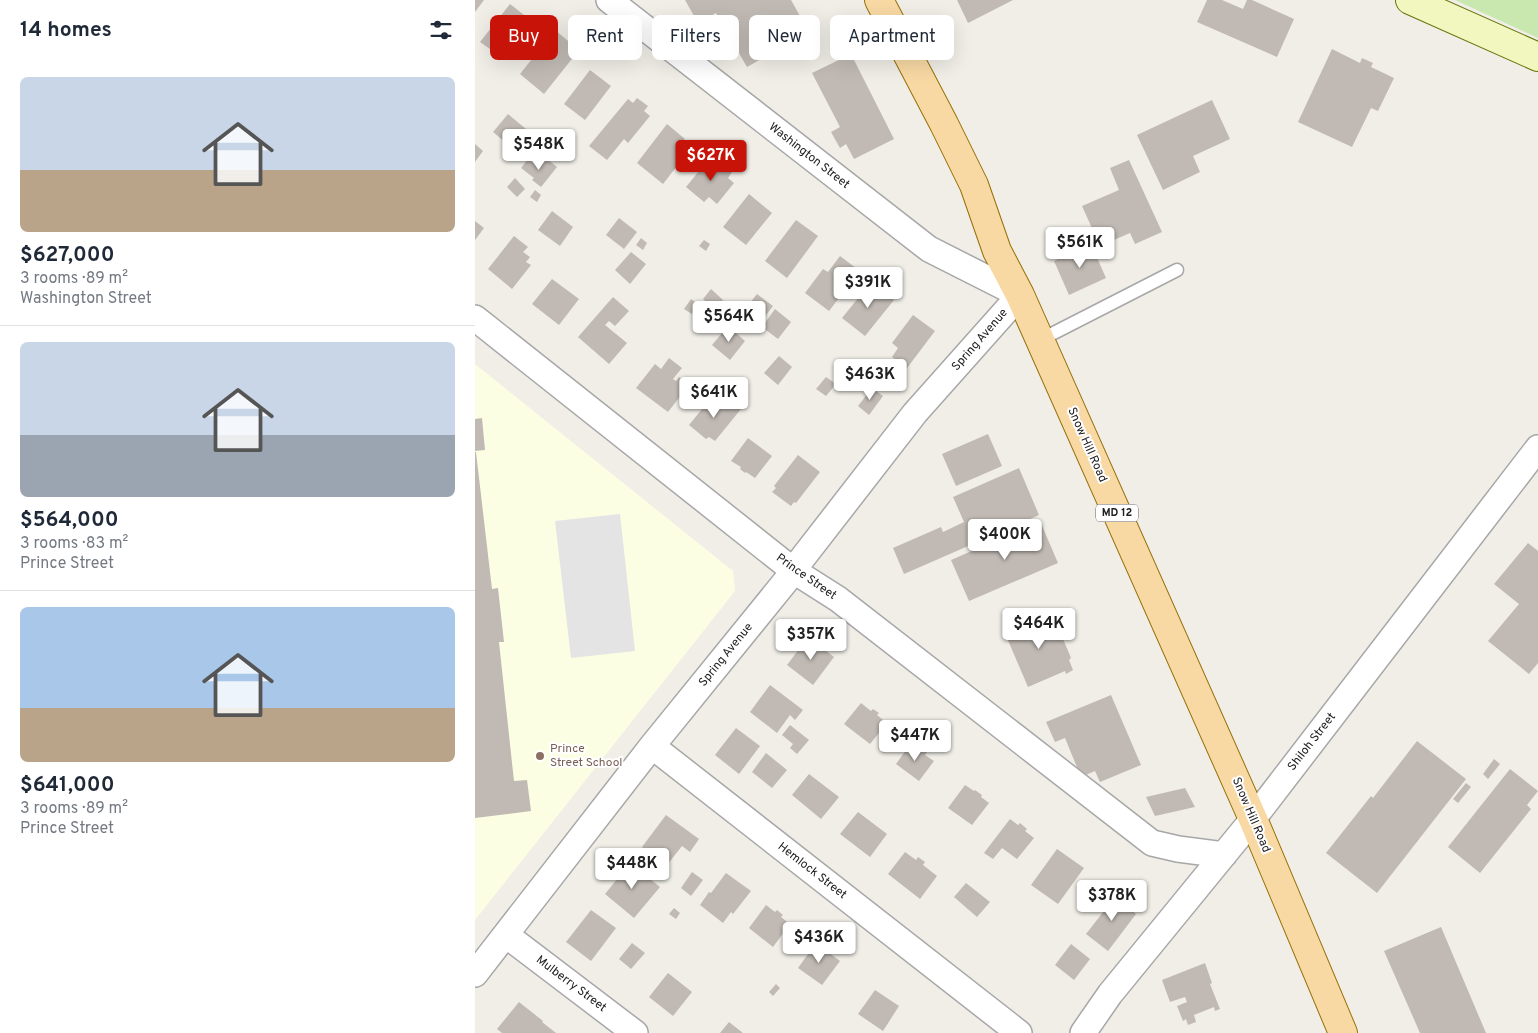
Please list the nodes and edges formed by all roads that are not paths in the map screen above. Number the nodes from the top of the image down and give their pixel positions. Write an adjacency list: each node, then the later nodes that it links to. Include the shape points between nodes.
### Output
1 (609, 0): 6 (street, Washington Street, via 929,249)
2 (879, 0): 6 (main road, Snow Hill Road / MD 12, via 974,185 997,251)
3 (1410, 0): 4 (street)
4 (1538, 57)
5 (1177, 270): 8 (lane)
6 (1020, 294): 8 (main road, Snow Hill Road / MD 12); 10 (street, Spring Avenue, via 915,413)
7 (475, 318): 10 (street, Prince Street)
8 (1040, 340): 12 (main road, Snow Hill Road / MD 12)
9 (1538, 448): 12 (street, Shiloh Street)
10 (794, 571): 11 (street, Spring Avenue); 13 (street, Prince Street, via 838,599 1152,843)
11 (653, 746): 14 (street, Spring Avenue); 17 (street, Hemlock Street)
12 (1253, 819): 13 (street, Shiloh Street); 19 (main road, Snow Hill Road / MD 12)
13 (1224, 854): 18 (street, Shiloh Street, via 1110,994)
14 (506, 935): 15 (street, Spring Avenue); 16 (street, Mulberry Street)
15 (475, 974)
16 (635, 1033)
17 (1019, 1033)
18 (1083, 1033)
19 (1343, 1033)

